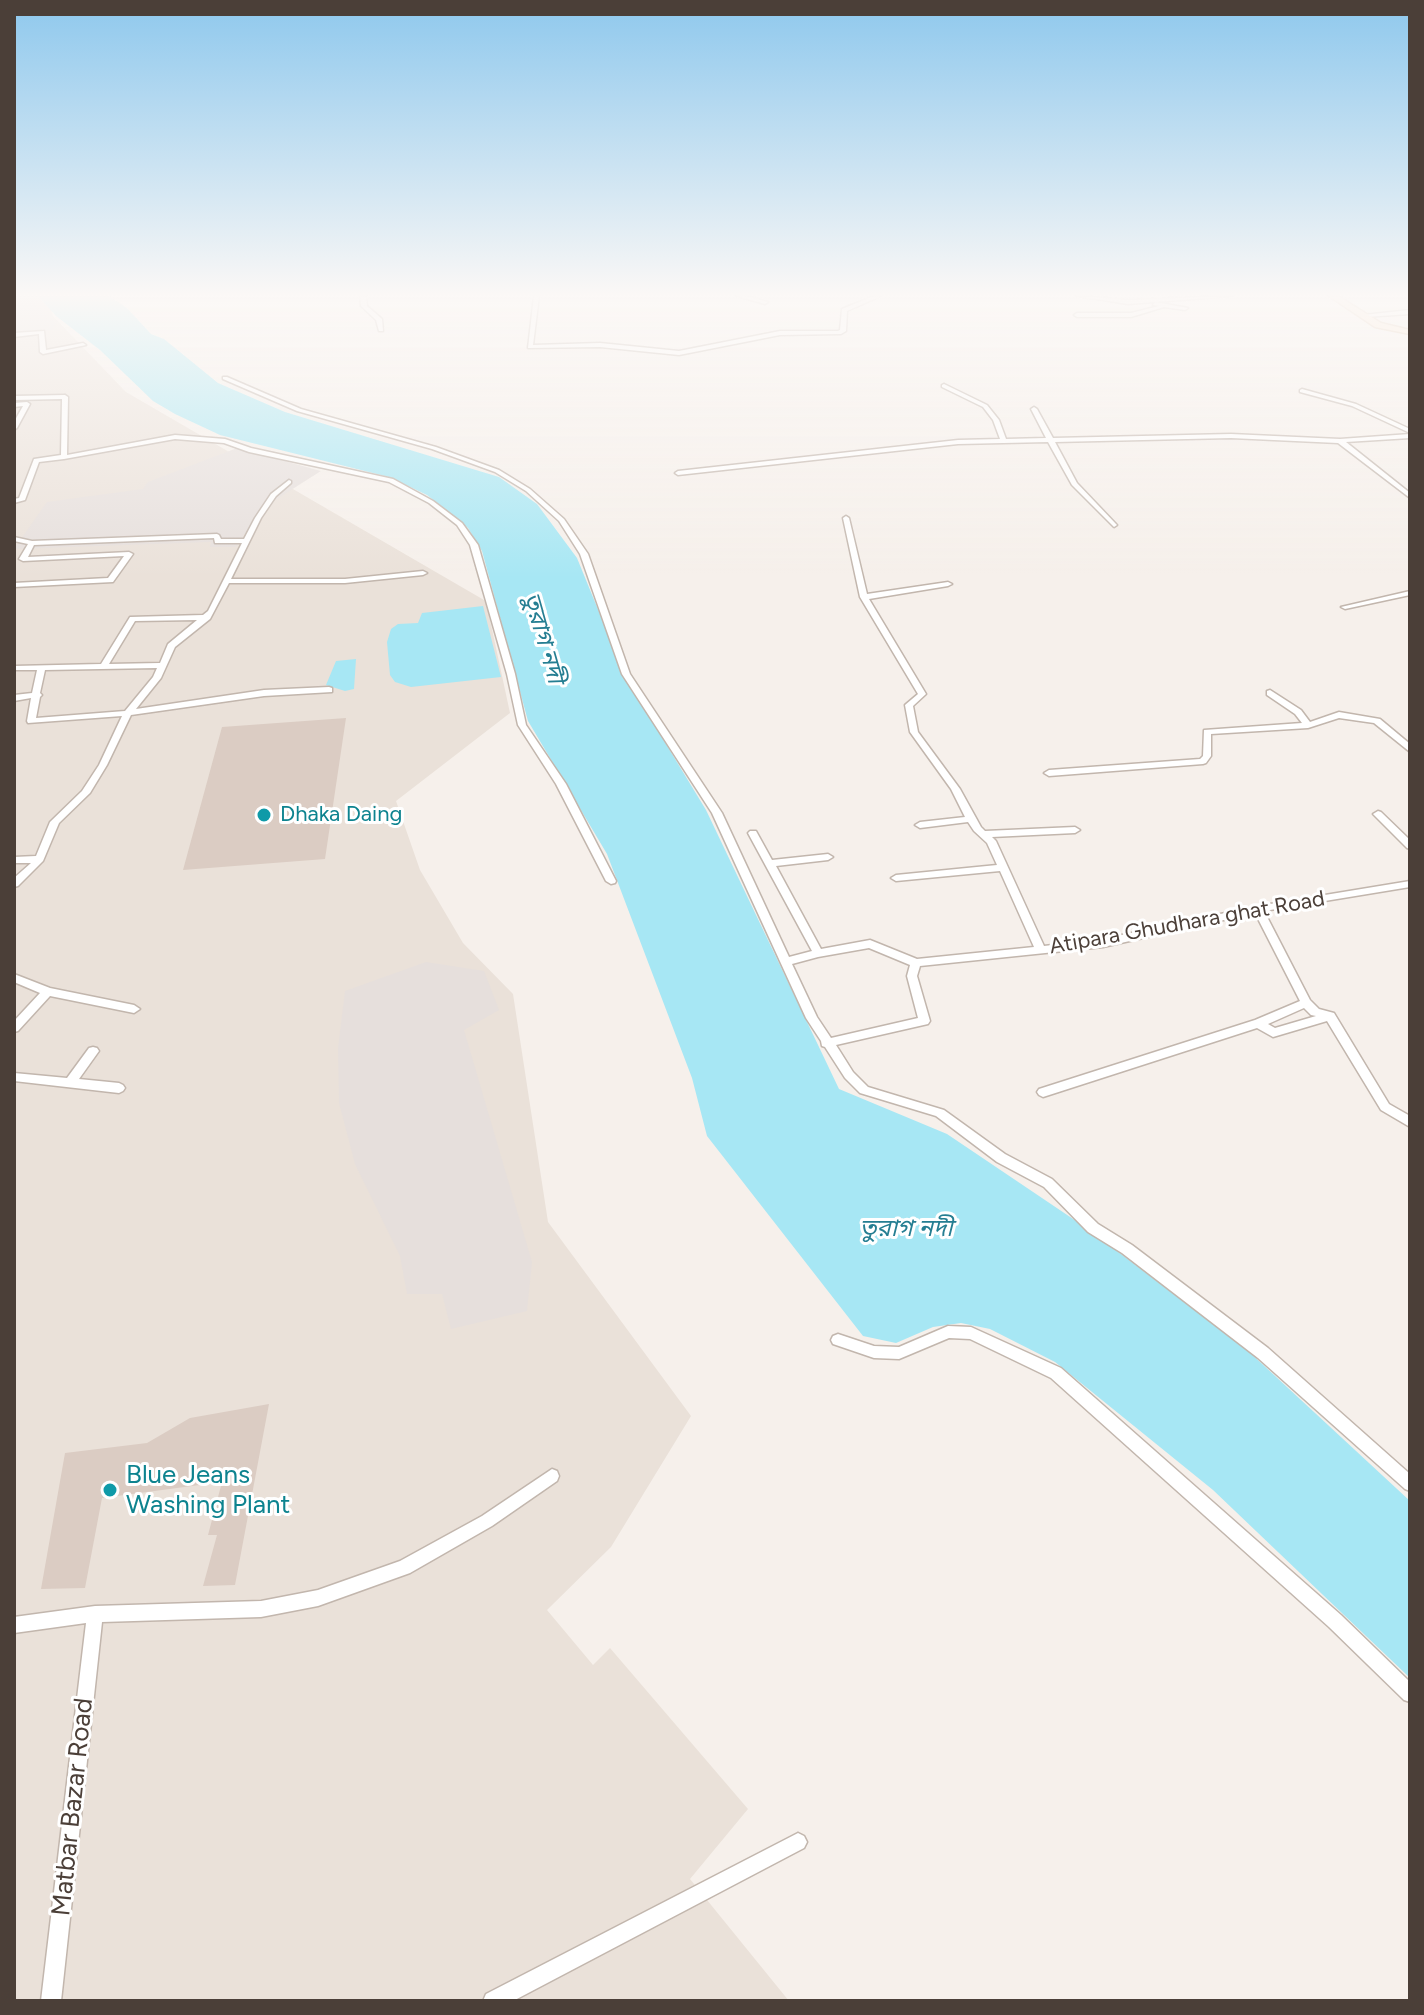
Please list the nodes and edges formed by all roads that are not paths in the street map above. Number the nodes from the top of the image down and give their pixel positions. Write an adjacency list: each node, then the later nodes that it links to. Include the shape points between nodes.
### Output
1 (253, 390): 63 (street, via 299,410 497,471 562,520 584,554 626,674 717,813)
2 (952, 390): 11 (street, via 985,406)
3 (1302, 391): 9 (street, via 1354,405)
4 (14, 398): 5 (street)
5 (29, 400): 6 (street); 8 (street); 13 (street, via 65,397)
6 (14, 405)
7 (1034, 409): 12 (street)
8 (15, 424)
9 (1410, 434): 10 (street)
10 (1340, 441): 12 (street, via 1231,436); 16 (street)
11 (1004, 442): 12 (street); 14 (street, via 913,445)
12 (1052, 442): 19 (street, via 1074,484)
13 (64, 457): 17 (street, via 36,460 22,500); 57 (street, via 175,437 225,441 391,480 441,509 460,524 481,563 522,725 561,784)
14 (678, 473)
15 (289, 482): 21 (street, via 273,495)
16 (1410, 496)
17 (14, 501)
18 (846, 518): 29 (street)
19 (1114, 525)
20 (14, 539): 22 (street)
21 (248, 541): 22 (street, via 218,541 217,536); 25 (street)
22 (32, 543): 23 (street)
23 (19, 559): 27 (street, via 129,554 110,580)
24 (423, 573): 25 (street, via 345,581)
25 (227, 581): 31 (street)
26 (948, 584): 29 (street)
27 (14, 585)
28 (1410, 593): 30 (street)
29 (864, 597): 45 (street, via 922,694 909,705 914,732)
30 (1345, 607)
31 (207, 617): 32 (street, via 171,646); 33 (street, via 133,619)
32 (163, 665): 33 (street); 40 (street)
33 (103, 667): 35 (street)
34 (14, 668): 35 (street)
35 (41, 668): 38 (street)
36 (329, 690): 40 (street, via 264,693)
37 (1270, 693): 41 (street)
38 (38, 695): 39 (street); 40 (street, via 31,721)
39 (14, 698)
40 (128, 713): 52 (street, via 85,793 55,822)
41 (1308, 725): 42 (street, via 1339,715 1367,719 1395,733); 43 (street, via 1207,732 1203,761)
42 (1410, 749)
43 (1049, 773)
44 (1378, 814): 50 (street)
45 (970, 819): 46 (street); 49 (street)
46 (920, 825)
47 (1075, 830): 49 (street)
48 (753, 833): 54 (street)
49 (983, 834): 55 (street)
50 (1410, 846)
51 (828, 857): 54 (street)
52 (40, 859): 53 (street); 58 (street)
53 (14, 860)
54 (770, 863): 62 (street)
55 (1003, 868): 56 (street); 61 (street)
56 (896, 878)
57 (611, 881)
58 (14, 884)
59 (1410, 884): 60 (street, Atipara Ghudhara ghat Road)
60 (1258, 909): 61 (street, Atipara Ghudhara ghat Road, via 1103,943); 67 (street)
61 (1041, 950): 64 (street, Atipara Ghudhara ghat Road)
62 (818, 953): 63 (street); 64 (street, via 870,944)
63 (786, 962): 72 (street)
64 (916, 963): 72 (street, via 912,976 924,1021)
65 (14, 978): 66 (street)
66 (48, 992): 68 (street); 71 (street)
67 (1306, 1003): 69 (street); 70 (street)
68 (134, 1009)
69 (1330, 1016): 70 (street, via 1273,1033); 78 (street, via 1385,1107)
70 (1259, 1023): 77 (street)
71 (14, 1028)
72 (826, 1043): 81 (street, via 864,1090 940,1113 1001,1158 1048,1183 1093,1228 1263,1353)
73 (93, 1051): 75 (street)
74 (14, 1077): 75 (street)
75 (71, 1082): 76 (street)
76 (119, 1088)
77 (1043, 1092)
78 (1410, 1122)
79 (838, 1340): 84 (street, via 874,1352 899,1353 948,1332 971,1333 1056,1373 1257,1549)
80 (552, 1476): 82 (street, via 487,1521 404,1567 318,1598 261,1609)
81 (1410, 1484)
82 (95, 1614): 83 (street); 86 (street, Matbar Bazar Road)
83 (14, 1625)
84 (1410, 1694)
85 (798, 1842): 87 (street)
86 (51, 2001)
87 (493, 2001)

